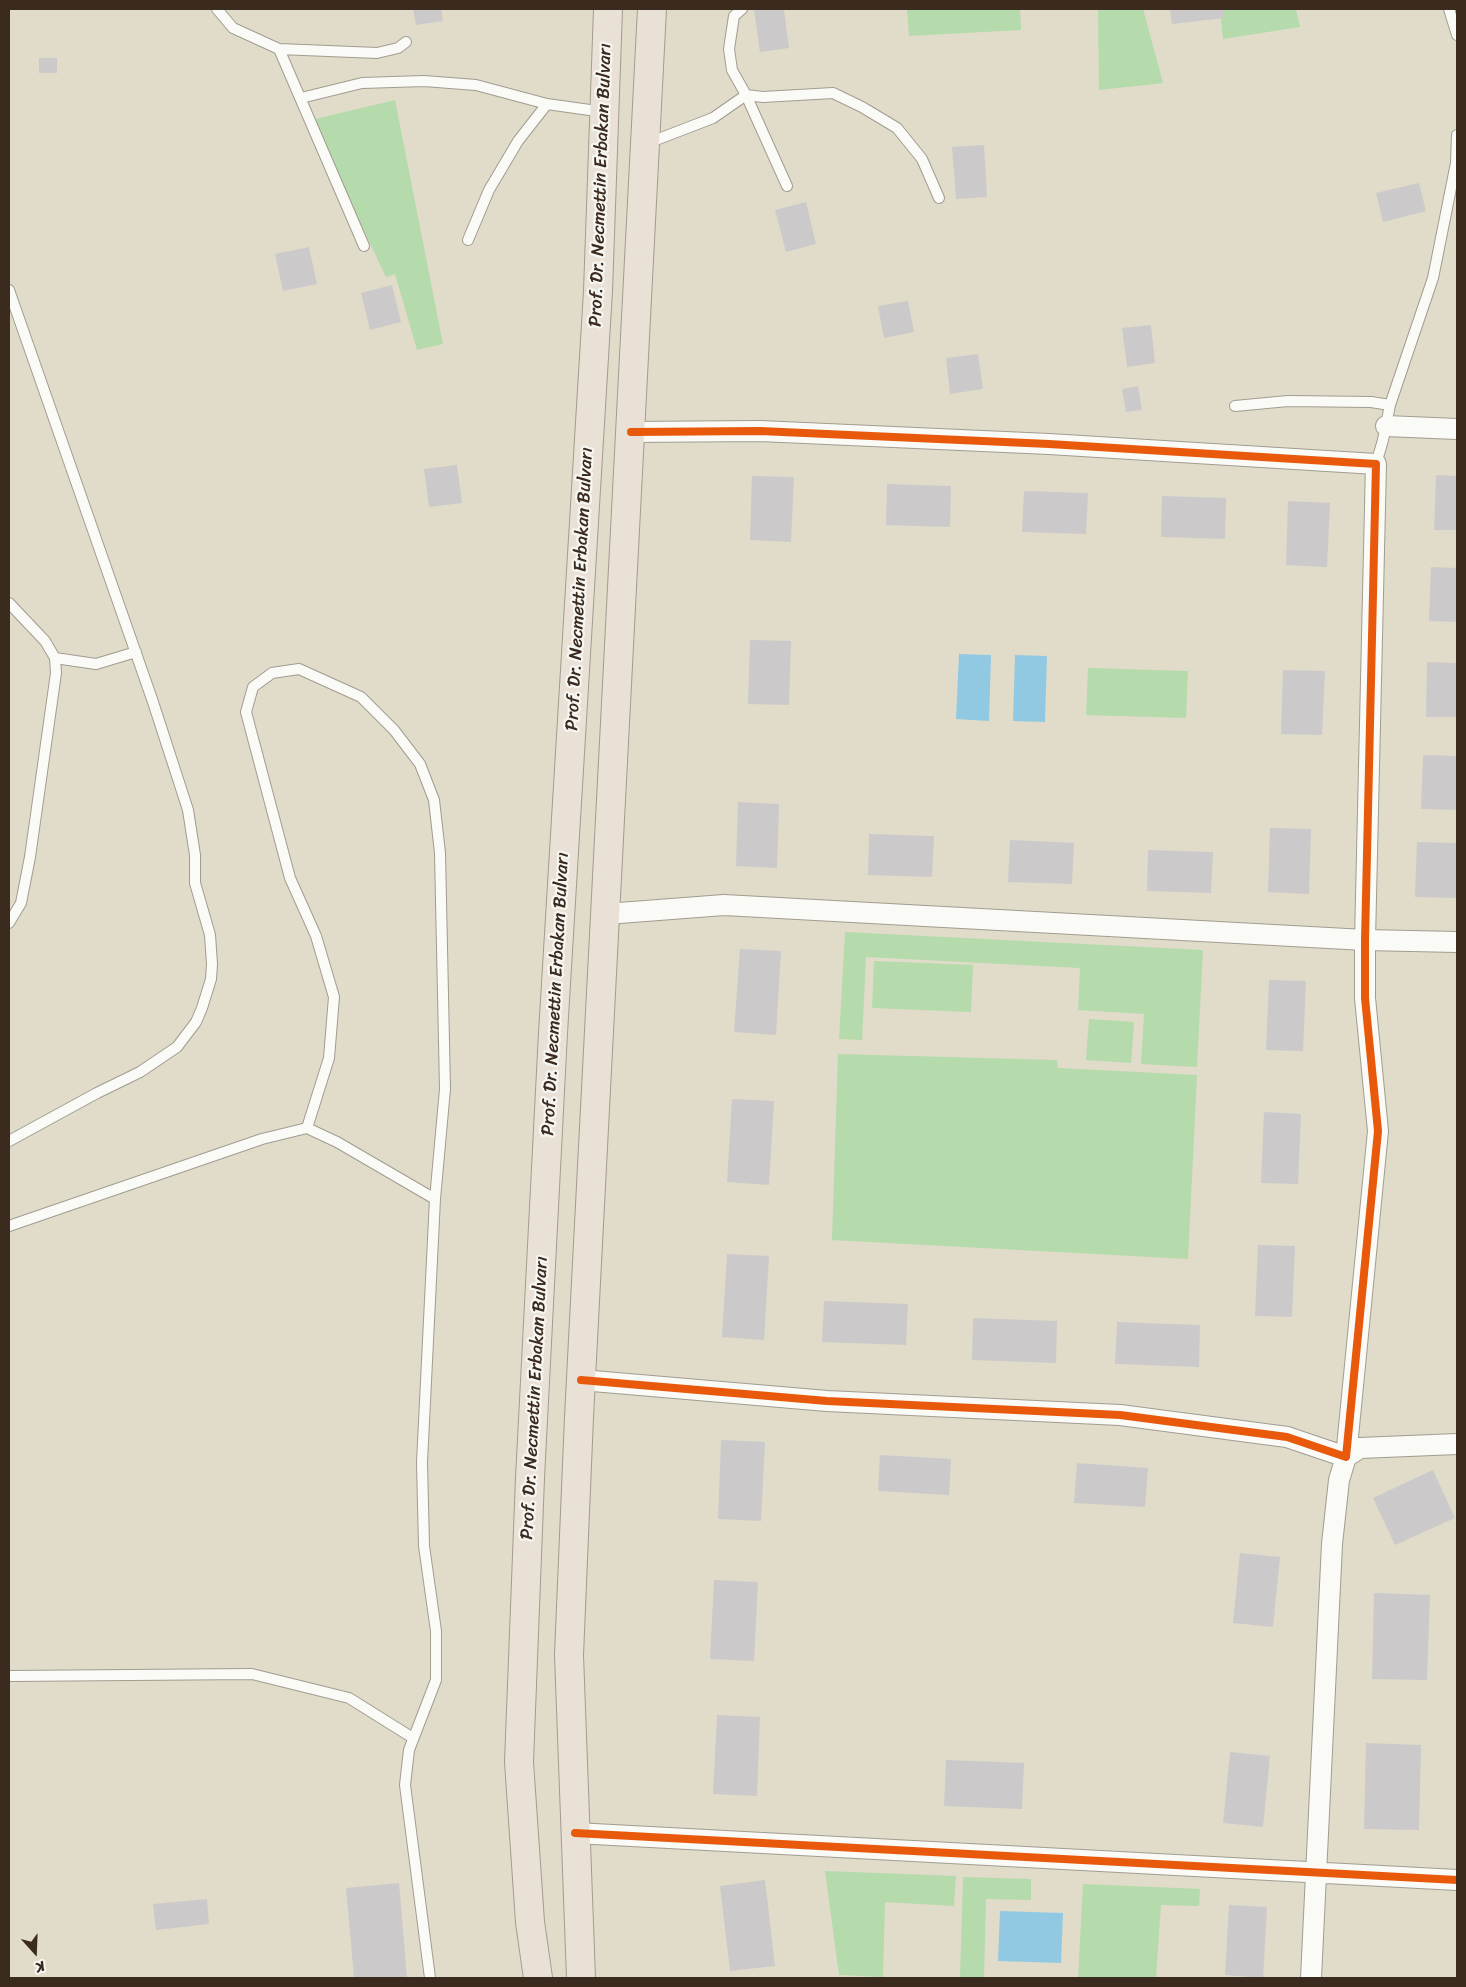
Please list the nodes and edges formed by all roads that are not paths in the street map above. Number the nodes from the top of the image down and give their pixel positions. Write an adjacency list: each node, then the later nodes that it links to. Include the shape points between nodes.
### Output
1 (217, 9): 8 (lane, via 233,28)
2 (608, 9): 12 (main road, Prof. Dr. Necmettin Erbakan Bulvarı)
3 (652, 9): 14 (main road)
4 (742, 9): 9 (lane, via 734,16 729,49 732,70)
5 (1448, 9): 6 (lane)
6 (1457, 35)
7 (406, 42): 8 (lane, via 398,48 377,53)
8 (280, 49): 10 (lane)
9 (746, 95): 14 (lane, via 713,118); 15 (lane); 16 (lane, via 763,97 832,92 862,107 897,128 922,159)
10 (301, 98): 11 (lane, via 362,83 424,81 476,85); 18 (lane)
11 (547, 104): 12 (lane); 17 (lane, via 518,141 489,190)
12 (604, 112): 46 (main road, Prof. Dr. Necmettin Erbakan Bulvarı, via 598,301 530,1468 519,1762 530,1922)
13 (1457, 135): 20 (lane, via 1456,163 1433,278)
14 (645, 144): 24 (main road)
15 (787, 186)
16 (939, 198)
17 (468, 240)
18 (364, 246)
19 (9, 290): 27 (lane)
20 (1390, 405): 21 (lane, via 1288,401); 22 (lane)
21 (1235, 406)
22 (1386, 426): 23 (street); 25 (lane)
23 (1457, 429)
24 (630, 432): 25 (street, via 760,430); 29 (main road)
25 (1376, 464): 31 (street)
26 (9, 604): 28 (lane, via 45,641)
27 (136, 652): 28 (lane, via 96,664); 34 (lane, via 191,823 195,883 212,950 207,993 196,1022 178,1047 140,1072)
28 (56, 658): 30 (lane, via 30,857 21,903)
29 (606, 914): 31 (street, via 724,905); 37 (main road)
30 (9, 923)
31 (1365, 940): 32 (street); 39 (street, via 1365,998 1378,1131)
32 (1457, 942)
33 (307, 1128): 35 (lane); 35 (lane, via 329,1058 334,997 316,936 290,878 246,712 254,687 272,673 299,669 362,696 420,764 434,800 440,853 445,1089); 36 (lane, via 262,1139)
34 (9, 1141)
35 (435, 1199): 41 (lane, via 422,1462 424,1546 436,1631 436,1680)
36 (9, 1226)
37 (581, 1380): 39 (street, via 827,1401 1120,1415 1288,1437); 42 (main road, via 569,1654)
38 (1457, 1444): 39 (street, via 1360,1448)
39 (1346, 1457): 43 (street, via 1339,1480 1332,1544)
40 (9, 1676): 41 (lane, via 252,1674 350,1698)
41 (413, 1738): 45 (lane, via 408,1750 406,1785)
42 (575, 1833): 43 (street); 47 (main road)
43 (1316, 1873): 44 (street); 48 (street)
44 (1457, 1880)
45 (430, 1978)
46 (538, 1978)
47 (581, 1978)
48 (1311, 1978)

